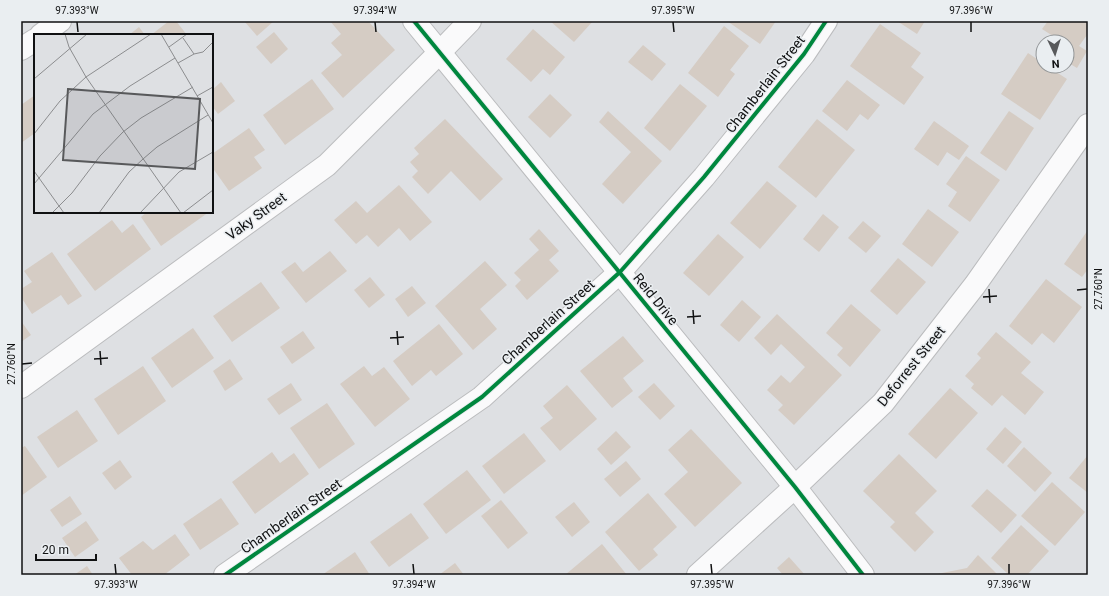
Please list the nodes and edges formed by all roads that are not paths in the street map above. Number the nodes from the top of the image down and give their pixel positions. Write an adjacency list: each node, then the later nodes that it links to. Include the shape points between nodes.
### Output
1 (60, 21): 5 (street)
2 (414, 21): 8 (street, Reid Drive)
3 (470, 21): 8 (street, Vaky Street)
4 (826, 21): 10 (street, Chamberlain Street, via 804,54 704,177)
5 (42, 34)
6 (34, 41): 7 (street)
7 (21, 49)
8 (440, 52): 10 (street, Reid Drive); 11 (street, Vaky Street, via 327,165)
9 (1088, 125): 12 (street, Deforrest Street, via 976,285 883,403)
10 (620, 272): 12 (street, Reid Drive); 13 (street, Chamberlain Street, via 482,397)
11 (21, 387)
12 (795, 487): 14 (street, Deforrest Street); 15 (street, Reid Drive)
13 (225, 575)
14 (698, 575)
15 (862, 575)

